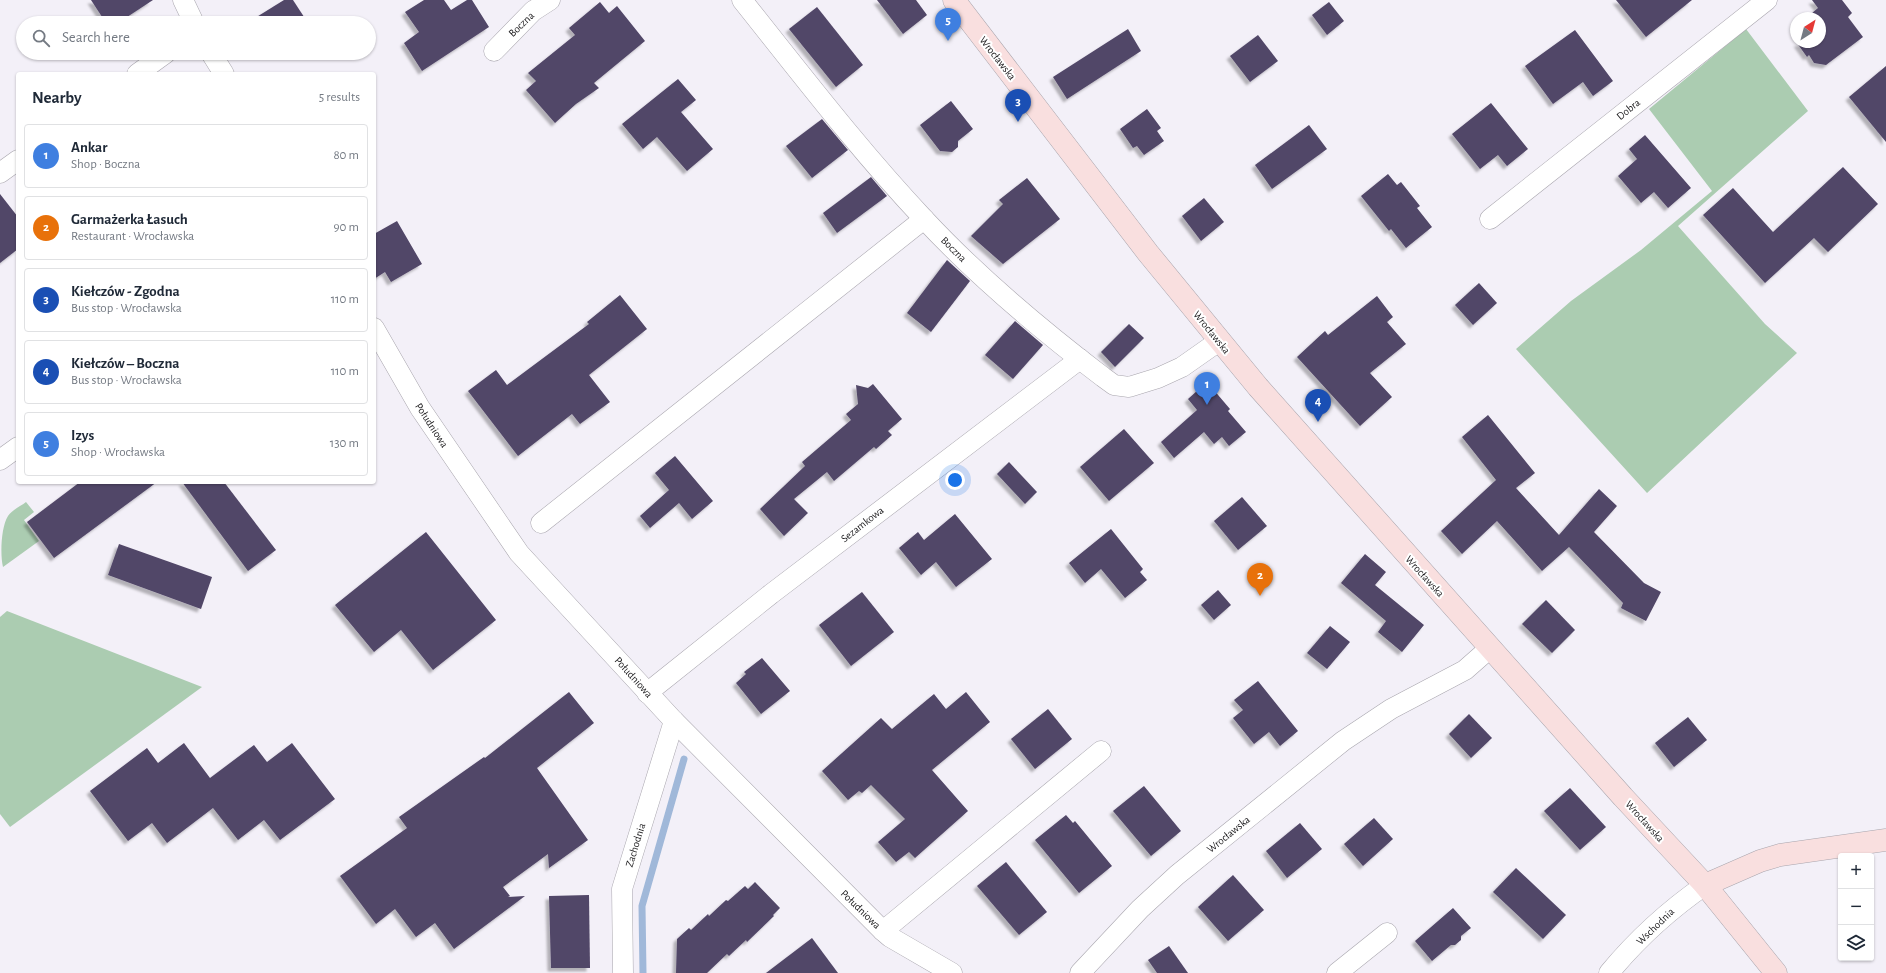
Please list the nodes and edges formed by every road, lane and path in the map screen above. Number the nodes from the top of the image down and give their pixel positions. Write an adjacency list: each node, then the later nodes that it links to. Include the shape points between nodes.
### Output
1 (183, 0): 6 (street)
2 (550, 0): 7 (street, Boczna, via 533,11)
3 (742, 0): 14 (street, Boczna, via 834,116)
4 (954, 0): 17 (street, Wrocławska)
5 (1767, 0): 15 (street, Dobra)
6 (191, 16)
7 (494, 51)
8 (156, 60): 10 (street)
9 (215, 60): 11 (street)
10 (140, 72)
11 (223, 72)
12 (16, 161): 13 (street)
13 (0, 173)
14 (924, 219): 18 (street, Boczna, via 976,272); 21 (street)
15 (1490, 220)
16 (376, 331): 23 (street, Południowa, via 424,414 519,553)
17 (1219, 341): 18 (street, Boczna, via 1182,367 1129,387 1114,385); 22 (street, Wrocławska, via 1285,419)
18 (1080, 359): 23 (street, Sezamkowa, via 789,580)
19 (16, 448): 20 (street)
20 (0, 460)
21 (541, 523)
22 (1490, 648): 27 (street, Wrocławska); 32 (street, Wrocławska, via 1465,670 1392,709 1343,741 1177,875 1140,909)
23 (647, 692): 24 (street, Południowa)
24 (674, 721): 28 (street, Południowa); 30 (street, Zachodnia, via 622,889)
25 (1101, 751): 28 (street)
26 (1886, 840): 27 (street, via 1780,856 1760,861)
27 (1705, 885): 34 (street, Wschodnia, via 1678,904 1648,931); 35 (street, Wrocławska)
28 (883, 931): 31 (street, Południowa)
29 (1387, 932): 33 (street)
30 (624, 973)
31 (952, 973)
32 (1080, 973)
33 (1337, 973)
34 (1609, 973)
35 (1776, 973)

